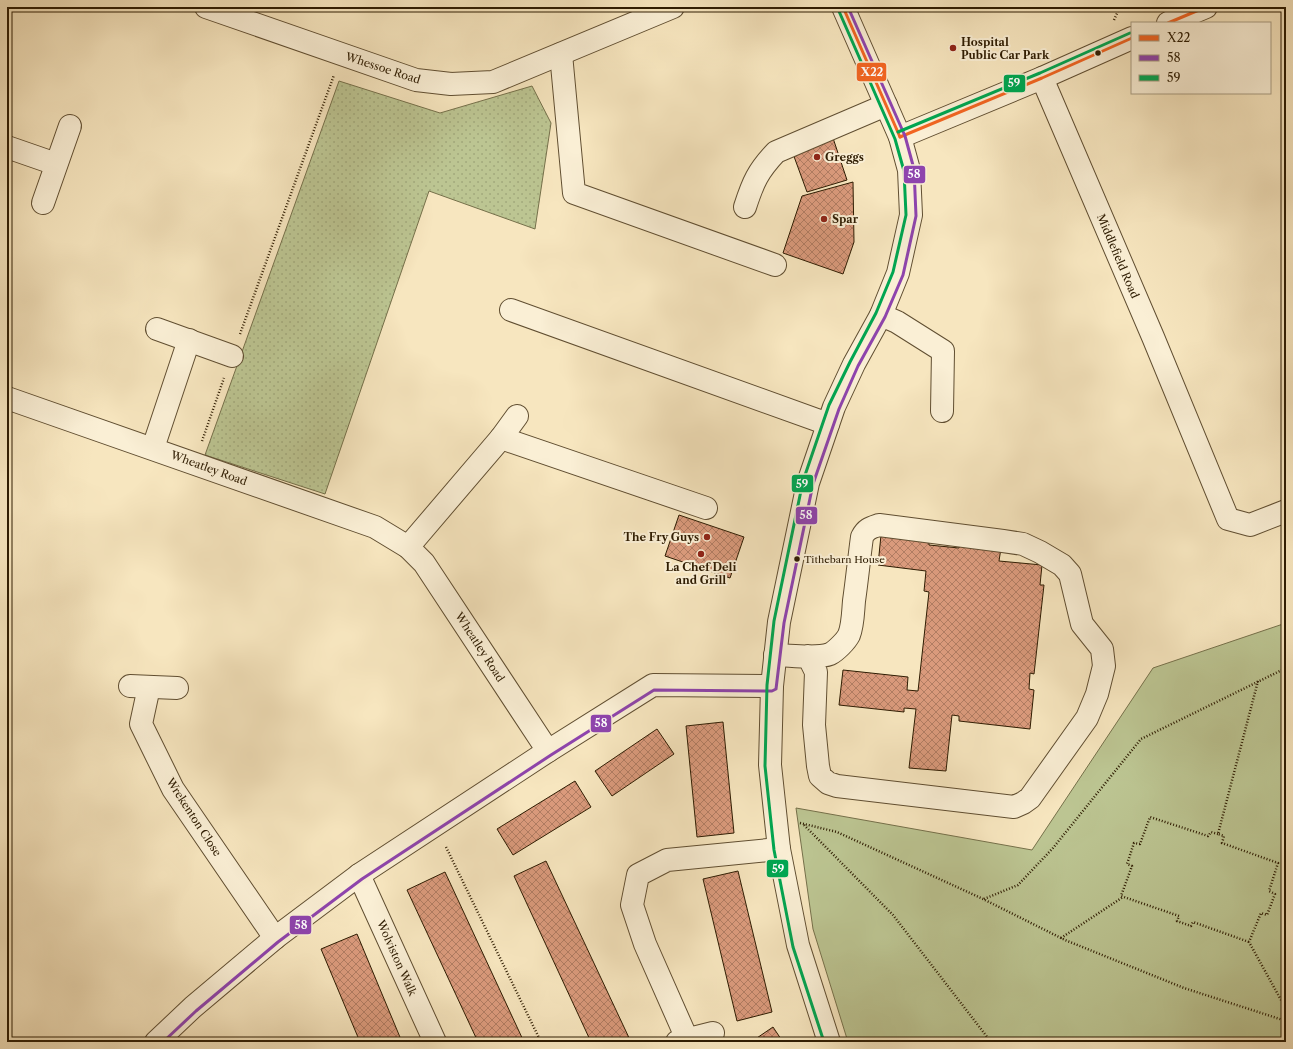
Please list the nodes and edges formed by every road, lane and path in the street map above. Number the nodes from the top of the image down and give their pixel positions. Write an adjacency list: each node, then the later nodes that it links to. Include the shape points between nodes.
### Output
1 (206, 7): 9 (street, Whessoe Road)
2 (673, 7): 10 (street, Whessoe Road)
3 (843, 7): 12 (street)
4 (1120, 7): 7 (path)
5 (1206, 7): 6 (street)
6 (1170, 22)
7 (1112, 24)
8 (1131, 38): 11 (street)
9 (342, 54): 10 (street, Whessoe Road, via 416,80 451,84 494,82); 24 (path)
10 (561, 54): 19 (street, via 574,193)
11 (1042, 78): 14 (street); 33 (street, Middlefield Road, via 1228,519 1250,525)
12 (886, 105): 14 (street); 18 (street, via 776,152 752,184)
13 (70, 126): 16 (street)
14 (900, 137): 21 (street, via 909,170 911,215 898,273)
15 (7, 147): 16 (street)
16 (56, 164): 17 (street)
17 (43, 203)
18 (745, 207)
19 (775, 265)
20 (511, 310): 28 (street)
21 (881, 315): 26 (street, via 943,351); 28 (street, via 854,364)
22 (156, 329): 23 (street)
23 (189, 340): 24 (street); 30 (street)
24 (232, 356): 31 (path)
25 (7, 398): 30 (street, Wheatley Road)
26 (942, 412)
27 (517, 416): 29 (street)
28 (828, 424): 35 (street, via 808,483 778,622)
29 (501, 438): 32 (street, via 659,501); 34 (street)
30 (153, 448): 31 (street, Wheatley Road)
31 (194, 463): 34 (street, Wheatley Road, via 375,527)
32 (706, 508)
33 (1286, 510)
34 (408, 547): 41 (street, Wheatley Road, via 424,563)
35 (775, 655): 36 (street); 39 (street)
36 (808, 656): 36 (street, via 820,657 831,654 849,635 862,537 864,532 878,525 1023,544 1062,565 1070,574 1082,624 1102,649 1104,666 1097,694 1087,718 1030,798 1014,806 828,783 820,776 818,766 814,724 816,672)
37 (1286, 668): 38 (path)
38 (1258, 681): 45 (path); 49 (path, via 1141,739 1053,848 1018,884)
39 (772, 686): 41 (street, via 653,685); 42 (street, via 770,765)
40 (177, 688): 50 (street, Wrekenton Close, via 140,686 141,724 173,789)
41 (548, 751): 43 (street)
42 (775, 820): 44 (path, via 796,820); 46 (street)
43 (435, 825): 47 (street); 59 (path)
44 (804, 825): 49 (path, via 837,832); 61 (path, via 893,915)
45 (1218, 834): 48 (path, via 1211,832 1208,836 1150,817 1140,844 1134,843 1127,864 1132,866 1121,896); 52 (path, via 1224,836 1222,843 1278,863 1269,891 1275,894 1267,915 1261,913)
46 (780, 849): 56 (street, via 667,860 638,875 632,905); 60 (street, via 798,945)
47 (359, 875): 50 (street); 58 (street, Wolviston Walk)
48 (1124, 897): 51 (path); 52 (path, via 1179,916 1177,922 1191,926 1193,922)
49 (983, 900): 51 (path)
50 (275, 938): 57 (street, via 193,1007)
51 (1061, 938): 54 (path, via 1184,988)
52 (1249, 942): 53 (path)
53 (1286, 1009)
54 (1286, 1021)
55 (713, 1033): 56 (street)
56 (682, 1040)
57 (156, 1042)
58 (435, 1042)
59 (541, 1042)
60 (829, 1042)
61 (991, 1042)

